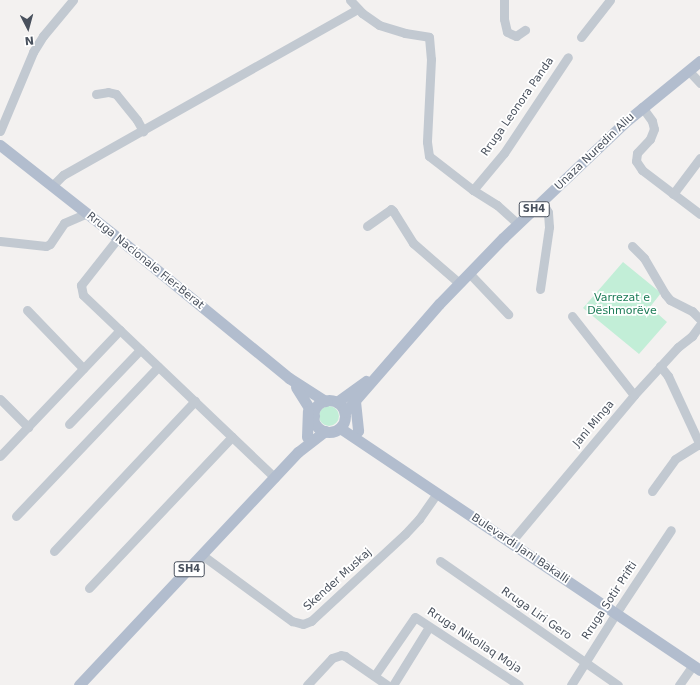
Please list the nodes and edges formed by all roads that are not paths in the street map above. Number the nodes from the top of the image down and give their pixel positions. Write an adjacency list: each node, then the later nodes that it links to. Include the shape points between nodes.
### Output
1 (73, 0): 14 (street, via 33,52)
2 (350, 0): 5 (street)
3 (504, 0): 6 (street, via 507,32 516,36)
4 (610, 0): 7 (street)
5 (358, 9): 15 (street); 19 (street, via 379,25 405,33 429,36 429,156)
6 (526, 30)
7 (581, 36)
8 (568, 57): 19 (street, Rruga Leonora Panda, via 504,153)
9 (700, 61): 10 (main road, Unaza Nuredin Aliu / SH4)
10 (688, 70): 11 (street); 13 (main road, Unaza Nuredin Aliu / SH4)
11 (700, 83)
12 (96, 94): 15 (street, via 116,94)
13 (642, 107): 20 (street, via 652,121 654,130 650,139 637,153 636,161 642,170); 21 (main road, Unaza Nuredin Aliu / SH4)
14 (0, 131)
15 (143, 131): 18 (street, via 63,175)
16 (0, 145): 18 (main road, Rruga Nacionale Fier-Berat)
17 (700, 158): 20 (street)
18 (52, 186): 22 (main road, Rruga Nacionale Fier-Berat)
19 (473, 190): 24 (street, via 497,205)
20 (673, 194): 23 (street)
21 (542, 202): 24 (main road, Unaza Nuredin Aliu / SH4); 31 (street, via 548,212 550,227)
22 (87, 214): 26 (main road, Rruga Nacionale Fier-Berat); 27 (street, via 64,222 46,246)
23 (700, 214)
24 (518, 224): 29 (main road, Unaza Nuredin Aliu / SH4)
25 (367, 226): 30 (street, via 391,209 420,252)
26 (118, 238): 37 (street, via 82,282 80,289 88,301); 44 (main road, Rruga Nacionale Fier-Berat)
27 (0, 241)
28 (632, 246): 35 (street, via 644,258 668,297 692,311)
29 (469, 273): 30 (main road, Unaza Nuredin Aliu / SH4); 33 (street)
30 (459, 283): 43 (main road, Unaza Nuredin Aliu / SH4)
31 (540, 289)
32 (27, 310): 42 (street)
33 (508, 314)
34 (572, 316): 45 (street)
35 (700, 319)
36 (700, 326): 38 (street, Jani Minga)
37 (120, 330): 39 (street); 42 (street)
38 (696, 338): 40 (street, Jani Minga, via 678,347)
39 (140, 350): 41 (street); 54 (street)
40 (660, 366): 45 (street, Jani Minga); 60 (street, via 668,376)
41 (158, 367): 47 (street); 66 (street)
42 (83, 368): 55 (street)
43 (379, 371): 50 (main road, Unaza Nuredin Aliu / SH4); 51 (main road, Unaza Nuredin Aliu / SH4)
44 (289, 378): 48 (main road, Rruga Nacionale Fier-Berat); 49 (main road, Rruga Nacionale Fier-Berat)
45 (634, 395): 68 (street, Jani Minga)
46 (0, 399): 55 (street)
47 (195, 401): 58 (street); 69 (street)
48 (306, 401): 52 (main road, Rruga Nacionale Fier-Berat); 59 (main road)
49 (325, 401): 51 (main road); 52 (main road, SH4, via 317,407)
50 (355, 401): 53 (main road, Unaza Nuredin Aliu / SH4); 57 (main road)
51 (337, 402): 53 (main road)
52 (314, 418): 56 (main road, via 319,428); 59 (main road, SH4)
53 (343, 420): 56 (main road, SH4, via 334,431); 57 (main road, Bulevardi Jani Bakalli); 65 (main road, Bulevardi Jani Bakalli)
54 (69, 424)
55 (28, 427): 62 (street)
56 (325, 431): 61 (main road, SH4)
57 (358, 431): 68 (main road, Bulevardi Jani Bakalli)
58 (232, 437): 63 (street); 72 (street)
59 (307, 437): 61 (main road, SH4)
60 (700, 445): 64 (street, via 675,459)
61 (298, 452): 63 (main road, SH4)
62 (0, 456)
63 (275, 478): 70 (main road, SH4)
64 (652, 491)
65 (437, 493): 68 (main road, Bulevardi Jani Bakalli); 70 (street, Skender Muskaj, via 405,534 311,621 303,624 292,621)
66 (16, 516)
67 (671, 530): 73 (street, Rruga Sotir Prifti)
68 (513, 540): 73 (main road, Bulevardi Jani Bakalli)
69 (54, 551)
70 (202, 555): 78 (main road, SH4)
71 (440, 561): 75 (street, Rruga Liri Gero)
72 (89, 588)
73 (618, 610): 75 (street, Rruga Sotir Prifti); 76 (main road, Bulevardi Jani Bakalli)
74 (429, 627): 77 (street, Rruga Nikollaq Moja, via 415,617); 81 (street); 82 (street, Rruga Nikollaq Moja)
75 (585, 662): 83 (street, Rruga Sotir Prifti); 84 (street, Rruga Liri Gero)
76 (698, 665): 85 (street)
77 (375, 679): 79 (street, via 341,655 332,658); 80 (street)
78 (79, 685)
79 (307, 685)
80 (387, 685)
81 (393, 685)
82 (518, 685)
83 (571, 685)
84 (618, 685)
85 (679, 685)

